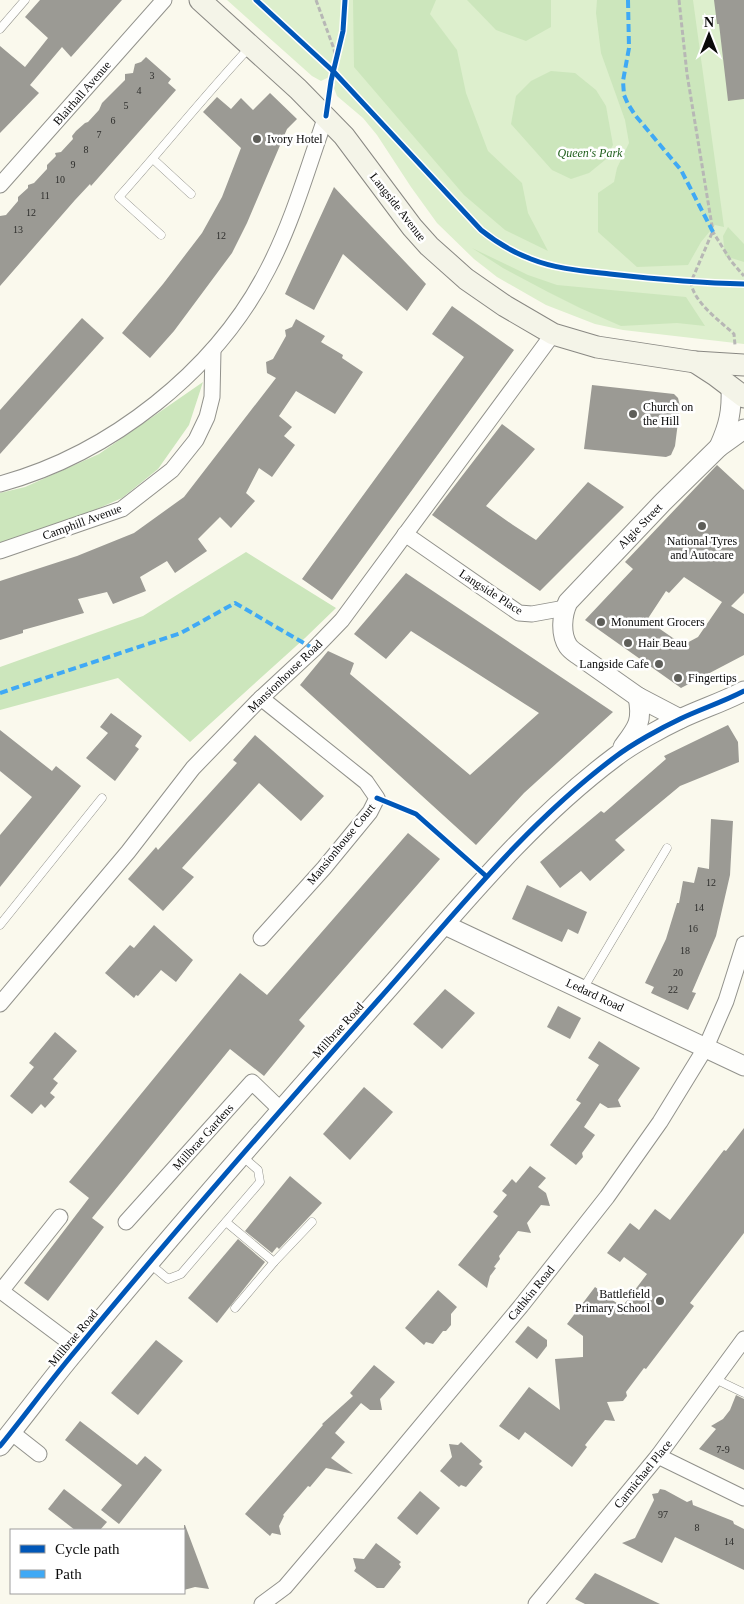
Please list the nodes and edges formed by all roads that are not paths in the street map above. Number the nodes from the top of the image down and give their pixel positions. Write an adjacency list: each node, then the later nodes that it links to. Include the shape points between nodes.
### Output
1 (25, 0): 4 (lane)
2 (164, 0): 8 (street, Blairhall Avenue)
3 (200, 0): 5 (main road, Langside Avenue)
4 (1, 25)
5 (251, 46): 6 (main road, Langside Avenue); 7 (lane)
6 (326, 116): 11 (main road, Langside Avenue, via 354,147 429,246 487,294); 12 (street, via 269,269)
7 (153, 159): 9 (lane); 10 (lane, via 119,197)
8 (0, 185)
9 (191, 194)
10 (161, 235)
11 (553, 334): 13 (main road, Langside Avenue, via 597,347); 19 (street, Mansionhouse Road)
12 (213, 350): 18 (street, via 174,388 126,425 52,466); 20 (street, Camphill Avenue, via 212,397 207,417 189,450 172,470 122,509)
13 (695, 362): 14 (main road, Langside Avenue); 15 (main road, Langside Avenue)
14 (741, 364)
15 (738, 392): 17 (street, Algie Street)
16 (744, 430): 17 (street, Algie Street)
17 (719, 447): 21 (street, Algie Street)
18 (0, 484)
19 (405, 534): 21 (street, Langside Place, via 519,613); 24 (street, Mansionhouse Road, via 342,620)
20 (0, 551)
21 (565, 608): 23 (street, via 563,628 568,646)
22 (744, 691): 25 (street, Millbrae Road)
23 (638, 697): 25 (street); 26 (street, via 641,710 638,727)
24 (261, 698): 31 (street, Mansionhouse Court, via 366,782 377,798 370,812 324,868); 33 (street, Mansionhouse Road, via 194,768 128,852)
25 (680, 718): 26 (street, Millbrae Road)
26 (618, 754): 29 (street, Millbrae Road, via 523,837)
27 (102, 798): 30 (lane)
28 (667, 848): 34 (lane)
29 (445, 924): 34 (street, Ledard Road); 38 (street, Millbrae Road)
30 (0, 925)
31 (261, 938)
32 (744, 944): 36 (street, Cathkin Road, via 726,1001)
33 (5, 988): 35 (street, Mansionhouse Road)
34 (584, 990): 36 (street, Ledard Road)
35 (0, 1004)
36 (706, 1047): 37 (street, Ledard Road); 55 (street, Cathkin Road, via 660,1122 607,1197 521,1306 285,1587)
37 (744, 1066)
38 (281, 1110): 39 (street, Millbrae Road); 41 (street, Millbrae Gardens, via 252,1082)
39 (241, 1156): 42 (lane, via 258,1170 260,1182); 45 (street, Millbrae Road)
40 (60, 1217): 48 (street, via 1,1291)
41 (126, 1222)
42 (226, 1222): 44 (lane); 45 (lane, via 181,1274 168,1279)
43 (312, 1222): 44 (lane)
44 (274, 1262): 46 (lane)
45 (149, 1263): 48 (street, Millbrae Road)
46 (235, 1308)
47 (744, 1339): 49 (street, Carmichael Place)
48 (77, 1348): 51 (street, Millbrae Road)
49 (715, 1379): 50 (lane); 53 (street, Carmichael Place)
50 (744, 1393)
51 (6, 1439): 52 (street)
52 (39, 1454)
53 (658, 1456): 54 (street); 56 (street, Carmichael Place)
54 (744, 1498)
55 (262, 1604)
56 (536, 1604)

